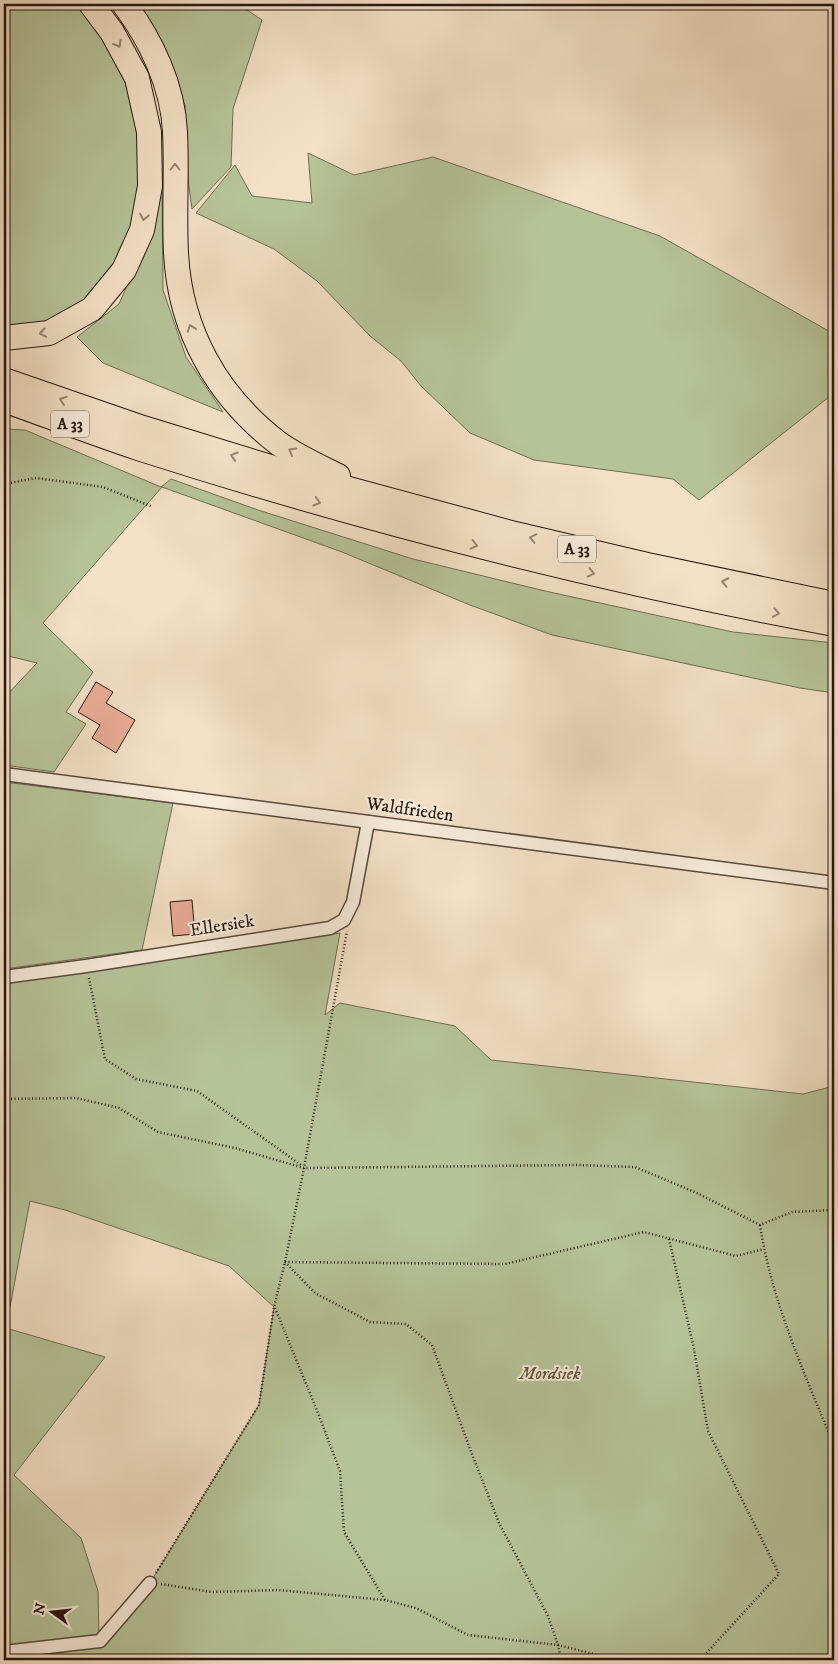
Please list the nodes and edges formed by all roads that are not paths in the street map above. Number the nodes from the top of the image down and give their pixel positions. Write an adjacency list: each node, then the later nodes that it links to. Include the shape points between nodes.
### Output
1 (91, 4): 3 (highway, one-way to 3, via 112,32 137,78 150,132 150,186 142,230 124,270 92,309 49,333)
2 (124, 4): 8 (highway, one-way to 2, via 280,444 233,401 202,355 189,325 176,256 175,130 171,106 164,78 141,27)
3 (4, 338)
4 (4, 380): 8 (highway, A 33, one-way to 4, via 143,428)
5 (4, 400): 7 (highway, A 33)
6 (4, 418): 7 (highway, via 24,421 109,449)
7 (136, 447): 10 (highway, A 33, one-way to 10, via 286,493 500,552)
8 (382, 498): 9 (highway, A 33, one-way to 8, via 647,565)
9 (834, 604)
10 (834, 624)
11 (4, 774): 12 (street, Waldfrieden)
12 (368, 822): 13 (street, Waldfrieden); 14 (street, Ellersiek, via 353,902 344,920 330,928)
13 (834, 883)
14 (4, 977)
15 (150, 1583): 16 (street, via 100,1641)
16 (4, 1652)

